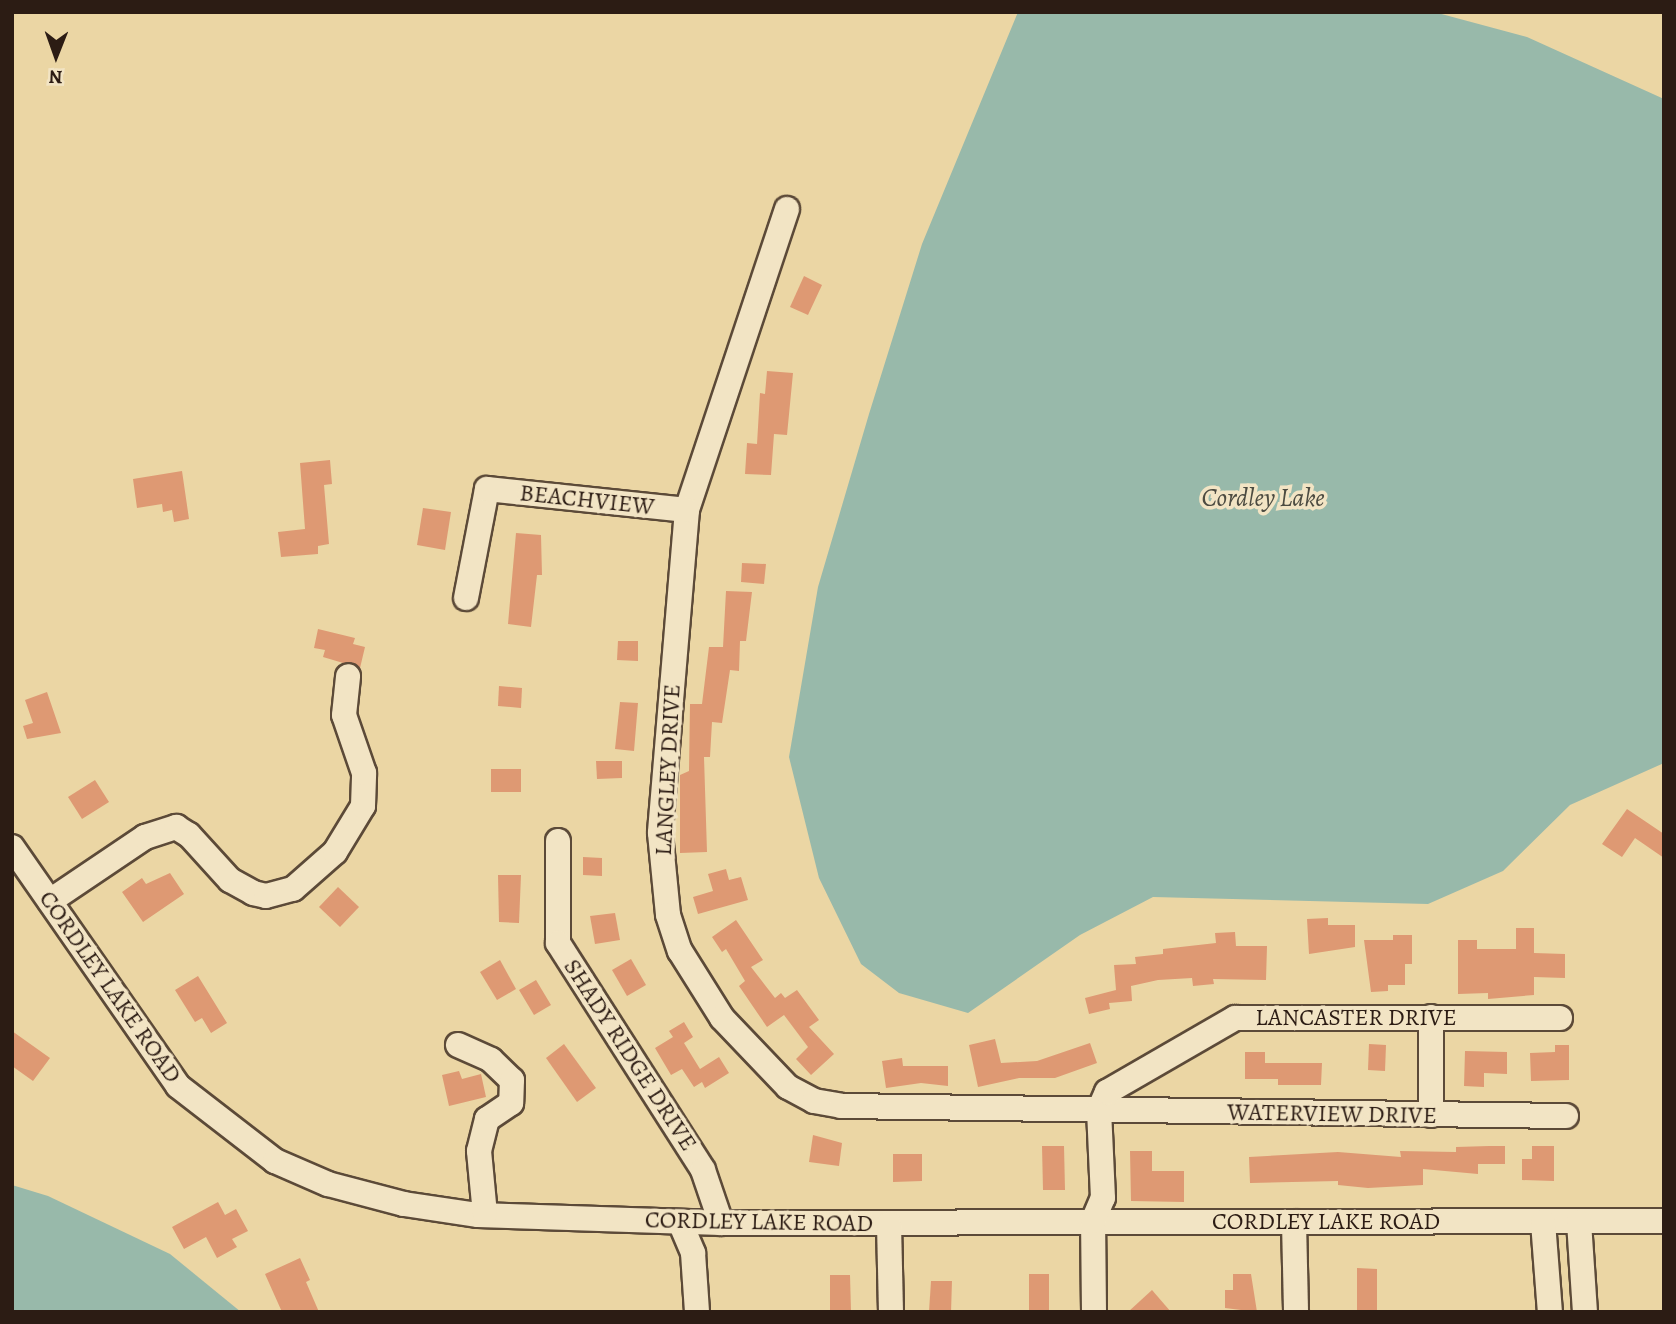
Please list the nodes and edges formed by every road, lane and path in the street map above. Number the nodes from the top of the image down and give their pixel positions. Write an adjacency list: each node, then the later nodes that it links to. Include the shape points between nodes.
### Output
1 (787, 209): 2 (street, LANGLEY DRIVE)
2 (688, 510): 3 (street, BEACHVIEW, via 487,489); 11 (street, LANGLEY DRIVE, via 660,833 668,915 680,951 703,991 760,1062 788,1087 814,1101 841,1106)
3 (466, 598)
4 (348, 676): 7 (street, via 344,716 364,773 363,806 335,852 293,890 266,896 253,893 230,880 176,827 145,837)
5 (558, 841): 21 (street, SHADY RIDGE DRIVE, via 558,943 704,1170)
6 (12, 847): 7 (street, CORDLEY LAKE ROAD)
7 (50, 901): 14 (street, CORDLEY LAKE ROAD, via 178,1086 230,1130 275,1161 328,1184 404,1203)
8 (1431, 1017): 9 (street, LANCASTER DRIVE); 11 (street, LANCASTER DRIVE, via 1235,1018 1107,1092); 12 (street)
9 (1560, 1018)
10 (457, 1045): 14 (street, via 491,1060 512,1080 511,1103 487,1119 479,1151)
11 (1099, 1110): 12 (street, WATERVIEW DRIVE); 15 (street, via 1103,1198)
12 (1431, 1115): 13 (street, WATERVIEW DRIVE)
13 (1566, 1116)
14 (485, 1215): 17 (street, CORDLEY LAKE ROAD)
15 (1093, 1221): 18 (street, CORDLEY LAKE ROAD); 22 (street, CORDLEY LAKE ROAD); 25 (street)
16 (1664, 1221): 20 (street, CORDLEY LAKE ROAD)
17 (680, 1222): 21 (street, CORDLEY LAKE ROAD); 23 (street, via 692,1253)
18 (1294, 1222): 19 (street, CORDLEY LAKE ROAD); 26 (street)
19 (1543, 1222): 20 (street, CORDLEY LAKE ROAD); 27 (street)
20 (1579, 1222): 28 (street)
21 (721, 1223): 22 (street, CORDLEY LAKE ROAD)
22 (889, 1224): 24 (street)
23 (697, 1312)
24 (891, 1312)
25 (1094, 1312)
26 (1296, 1312)
27 (1549, 1312)
28 (1585, 1312)

